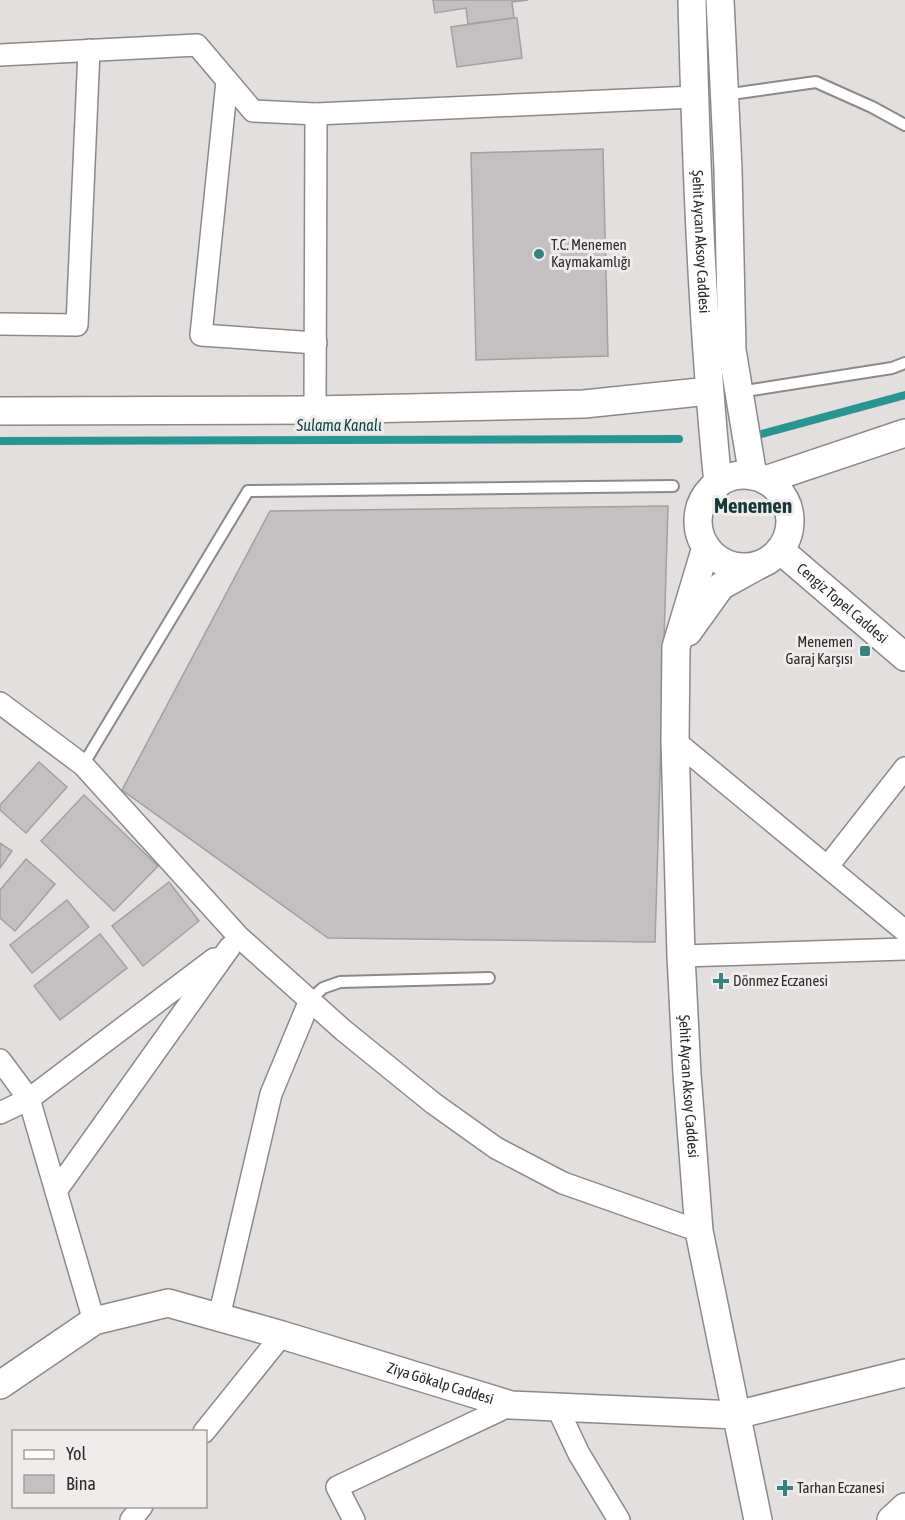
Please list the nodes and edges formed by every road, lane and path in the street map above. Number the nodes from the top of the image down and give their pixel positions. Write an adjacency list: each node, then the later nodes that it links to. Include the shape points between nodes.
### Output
1 (720, 0): 6 (street, Şehit Aycan Aksoy Caddesi)
2 (690, 4): 7 (street, Şehit Aycan Aksoy Caddesi)
3 (89, 50): 4 (street); 5 (street, via 197,45); 10 (street, via 77,325)
4 (0, 55)
5 (227, 81): 8 (street, via 254,111); 11 (street, via 201,335)
6 (724, 95): 9 (lane, via 816,82); 14 (street, Şehit Aycan Aksoy Caddesi, via 732,350)
7 (694, 97): 8 (street); 13 (street, Şehit Aycan Aksoy Caddesi)
8 (316, 114): 11 (street)
9 (905, 125)
10 (0, 324)
11 (316, 343): 15 (street)
12 (905, 363): 14 (lane)
13 (709, 391): 15 (street, via 585,404); 19 (street, Şehit Aycan Aksoy Caddesi)
14 (739, 392): 18 (street, Şehit Aycan Aksoy Caddesi)
15 (315, 410): 16 (street)
16 (0, 411)
17 (905, 433): 18 (street)
18 (759, 478): 19 (street, via 741,476); 22 (street, via 776,488 789,511 787,538)
19 (718, 484): 21 (street, via 700,506 700,534)
20 (673, 486): 27 (lane, via 248,491)
21 (706, 547): 22 (street, via 729,565 744,567); 23 (street, Şehit Aycan Aksoy Caddesi)
22 (769, 558): 23 (street, via 721,586); 24 (street, Cengiz Topel Caddesi)
23 (676, 647): 26 (street, Şehit Aycan Aksoy Caddesi)
24 (905, 657)
25 (0, 703): 27 (street)
26 (675, 741): 29 (street); 33 (street, Şehit Aycan Aksoy Caddesi)
27 (83, 765): 31 (street)
28 (905, 768): 29 (street)
29 (828, 866): 30 (street)
30 (905, 931)
31 (235, 942): 35 (street); 37 (street); 39 (street)
32 (905, 949): 33 (street)
33 (681, 956): 40 (street, Şehit Aycan Aksoy Caddesi)
34 (489, 978): 35 (lane, via 340,982 323,988)
35 (310, 1000): 40 (street, via 433,1103 496,1148 563,1183); 41 (street, via 271,1094)
36 (0, 1060): 37 (street)
37 (29, 1099): 38 (street); 39 (street)
38 (0, 1113)
39 (56, 1191): 42 (street)
40 (699, 1231): 48 (street, Şehit Aycan Aksoy Caddesi)
41 (219, 1317): 42 (street, Ziya Gökalp Caddesi, via 168,1303); 43 (street, Ziya Gökalp Caddesi)
42 (94, 1321): 45 (street, Ziya Gökalp Caddesi)
43 (282, 1335): 46 (street, Ziya Gökalp Caddesi); 49 (street)
44 (905, 1373): 48 (street, Ziya Gökalp Caddesi)
45 (0, 1385)
46 (511, 1405): 47 (street, Ziya Gökalp Caddesi); 53 (street, via 336,1487)
47 (557, 1407): 48 (street, Ziya Gökalp Caddesi); 54 (street, via 579,1454)
48 (736, 1415): 55 (street, Şehit Aycan Aksoy Caddesi)
49 (205, 1430)
50 (140, 1508): 52 (street)
51 (905, 1508): 56 (street)
52 (131, 1520)
53 (354, 1520)
54 (619, 1520)
55 (758, 1520)
56 (891, 1520)

